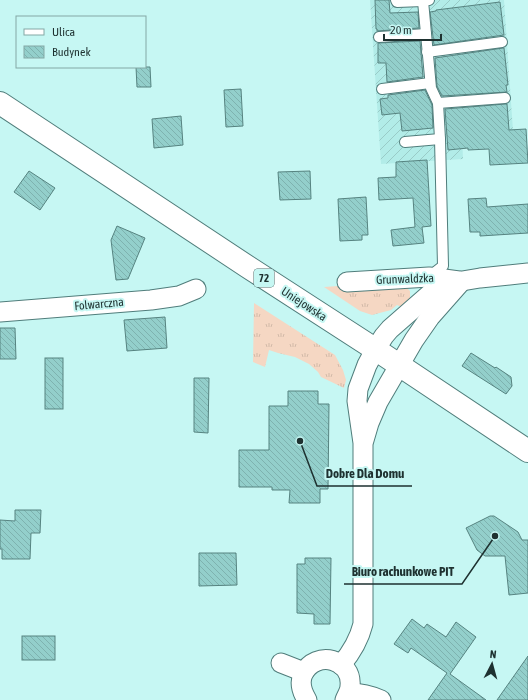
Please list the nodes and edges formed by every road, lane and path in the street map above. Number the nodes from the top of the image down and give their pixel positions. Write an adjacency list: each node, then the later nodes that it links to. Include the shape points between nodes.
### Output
1 (396, 0): 2 (lane)
2 (426, 0): 3 (lane)
3 (426, 34): 4 (lane); 6 (lane)
4 (379, 37)
5 (502, 42): 6 (lane)
6 (428, 52): 7 (lane)
7 (430, 83): 8 (lane); 11 (lane)
8 (382, 90)
9 (505, 98): 11 (lane)
10 (0, 103): 20 (main road, Uniejowska / 72)
11 (438, 103): 12 (lane)
12 (440, 139): 13 (lane); 15 (lane, via 443,266)
13 (405, 142)
14 (528, 273): 16 (street, Grunwaldzka)
15 (429, 277): 16 (street, Grunwaldzka); 17 (street, Grunwaldzka)
16 (462, 281): 20 (street, Grunwaldzka, via 430,294 390,329); 21 (street, via 430,317)
17 (347, 282)
18 (196, 289): 19 (street, Folwarczna, via 179,296 151,300)
19 (0, 312)
20 (375, 350): 21 (main road, Uniejowska / 72); 22 (street, Grunwaldzka, via 358,389 357,401)
21 (399, 366): 22 (street, via 378,402); 23 (main road, Uniejowska / 72)
22 (363, 443): 25 (street, via 363,624 357,644)
23 (528, 451)
24 (281, 663): 26 (street)
25 (342, 665): 26 (street, via 327,659 319,660 312,663); 27 (street, via 350,678)
26 (304, 672): 28 (street, via 301,684)
27 (347, 697): 29 (street, via 358,693)
28 (307, 700)
29 (381, 700)

